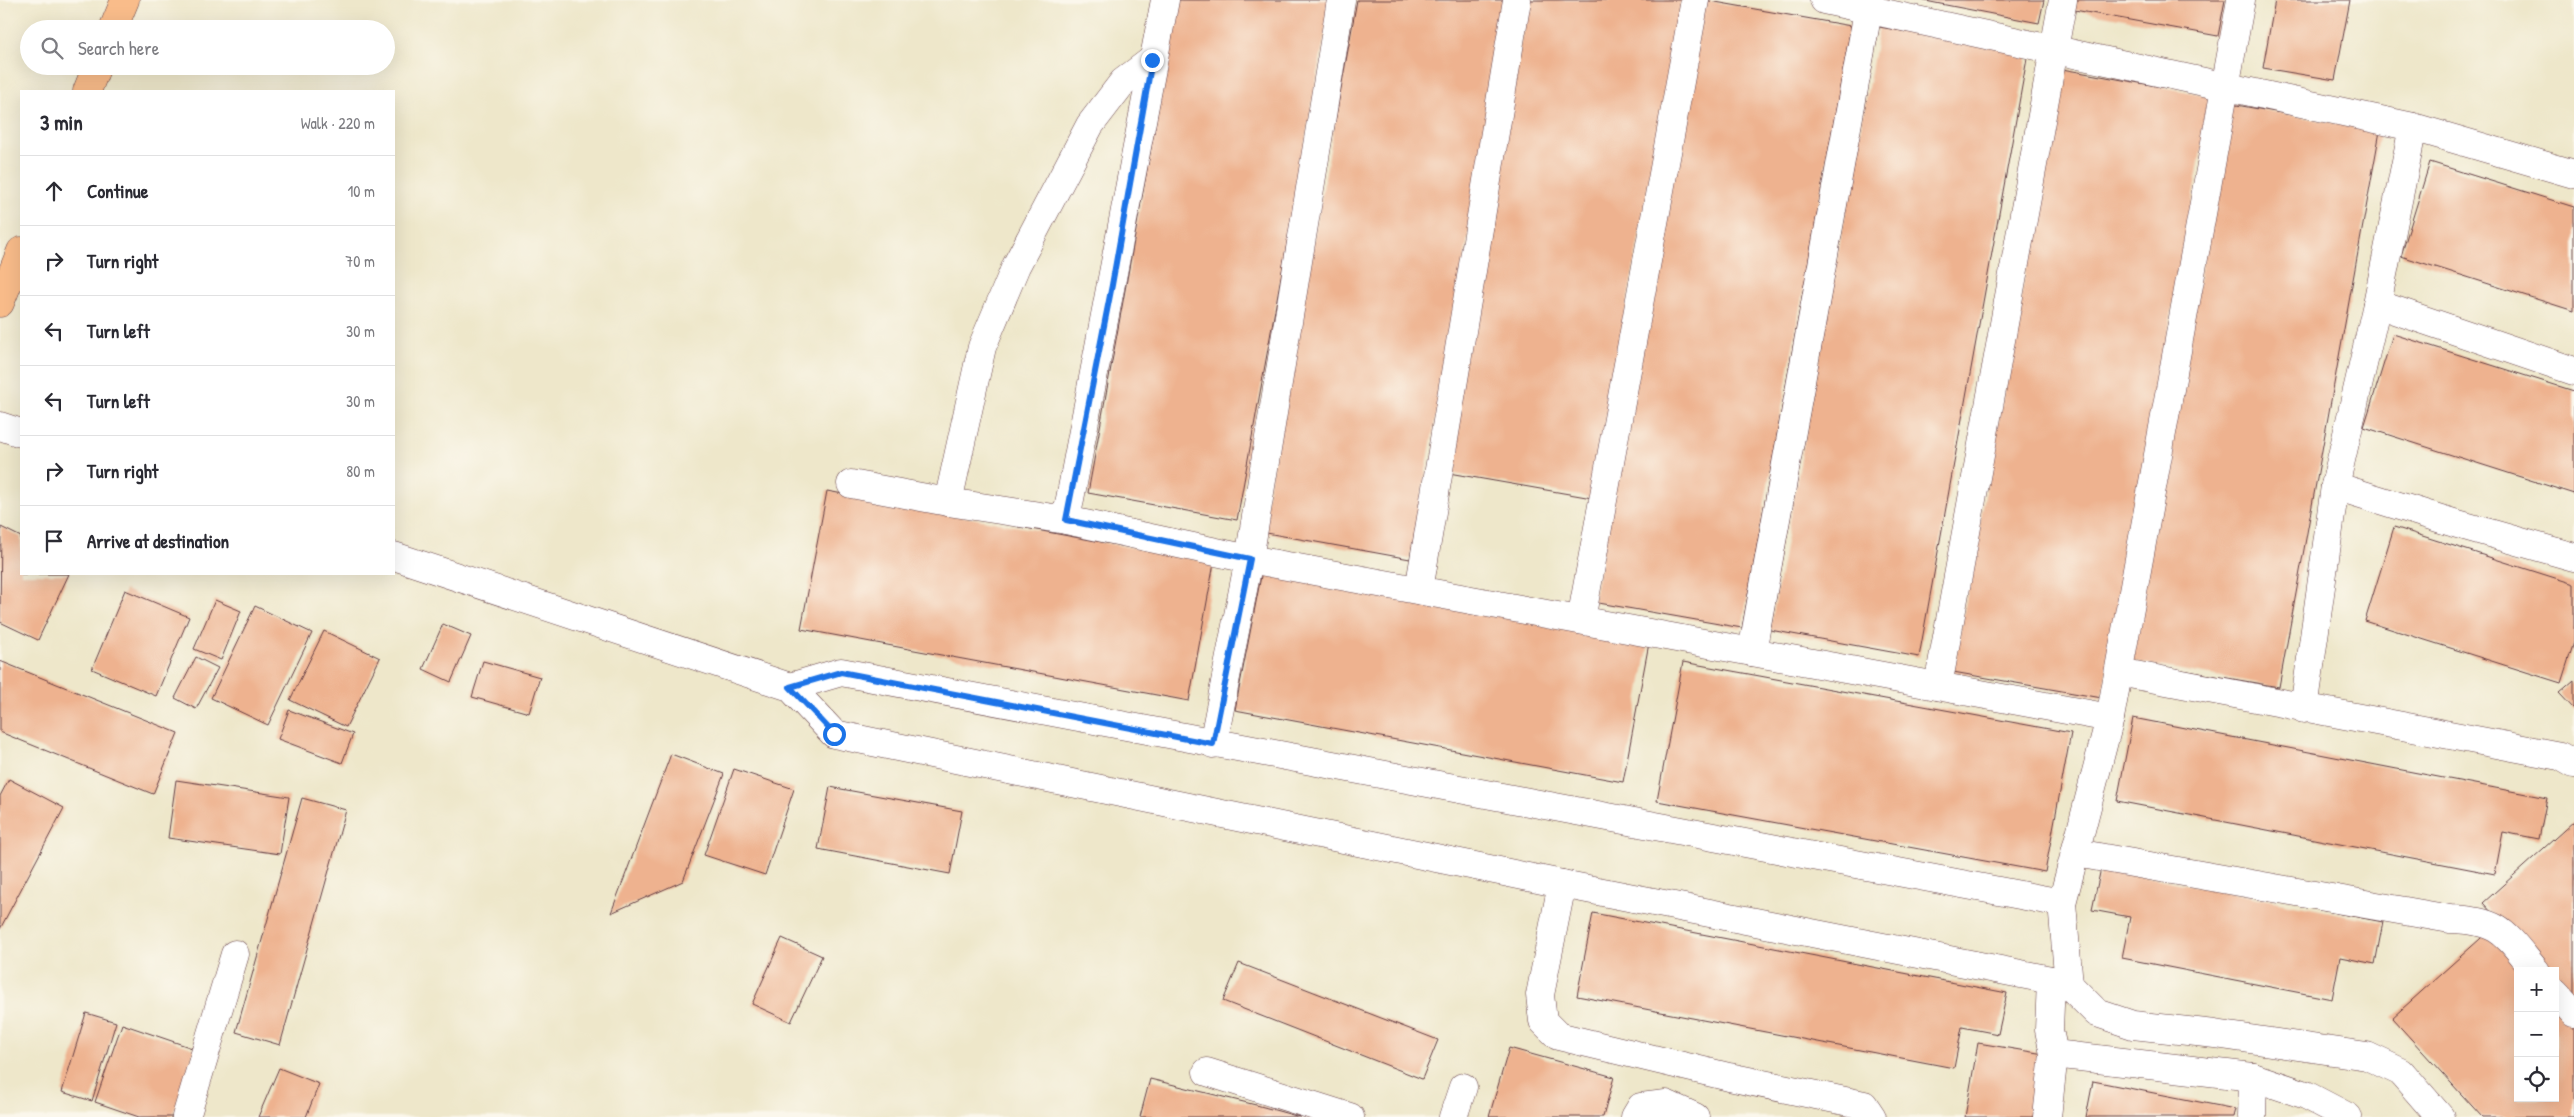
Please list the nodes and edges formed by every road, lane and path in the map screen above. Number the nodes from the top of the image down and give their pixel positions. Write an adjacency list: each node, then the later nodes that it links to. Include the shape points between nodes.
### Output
1 (125, 0): 10 (main road)
2 (1165, 0): 12 (street)
3 (1341, 0): 30 (street)
4 (1518, 0): 31 (street)
5 (1695, 0): 32 (street)
6 (1824, 0): 9 (street)
7 (2064, 0): 11 (street)
8 (2241, 0): 14 (street)
9 (1869, 6): 11 (street); 33 (street)
10 (117, 20)
11 (2055, 51): 14 (street); 35 (street)
12 (1152, 60): 26 (street, via 1123,82 1090,125 1016,266 982,347); 27 (street)
13 (93, 75): 15 (main road)
14 (2228, 86): 16 (street); 34 (street)
15 (87, 90)
16 (2413, 127): 17 (street); 20 (street)
17 (2574, 174)
18 (20, 253): 19 (main road)
19 (0, 303)
20 (2378, 304): 21 (street); 25 (street)
21 (2574, 371)
22 (0, 426): 23 (street)
23 (20, 433)
24 (851, 484): 26 (street)
25 (2334, 486): 29 (street); 37 (street)
26 (948, 502): 27 (street)
27 (1066, 520): 30 (street)
28 (395, 556): 36 (street)
29 (2574, 557)
30 (1250, 559): 31 (street); 39 (street)
31 (1419, 590): 32 (street)
32 (1581, 620): 33 (street)
33 (1752, 652): 35 (street)
34 (2119, 672): 37 (street); 38 (street)
35 (1938, 686): 38 (street)
36 (790, 687): 39 (street, via 841,672); 42 (street, via 834,734)
37 (2304, 708): 40 (street, via 2560,756)
38 (2110, 718): 41 (street)
39 (1213, 744): 43 (street)
40 (2574, 764)
41 (2076, 853): 43 (street); 45 (street, via 2441,917 2483,921 2504,934)
42 (1562, 884): 46 (street); 58 (street, via 1540,995 1544,1021 1558,1036 1864,1105)
43 (2062, 903): 46 (street)
44 (236, 954): 53 (street)
45 (2533, 967)
46 (2060, 982): 49 (street, via 2049,1030); 62 (street, via 2097,1013 2133,1026 2367,1056 2401,1072)
47 (2559, 996): 48 (street)
48 (2574, 1013)
49 (2054, 1054): 51 (street); 59 (street)
50 (1207, 1072): 54 (street)
51 (2253, 1077): 60 (street); 61 (street, via 2306,1095)
52 (1463, 1087): 55 (street)
53 (186, 1117)
54 (1350, 1117)
55 (1453, 1117)
56 (1635, 1117): 57 (street, via 1642,1108 1666,1104)
57 (1696, 1117)
58 (1872, 1117)
59 (2046, 1117)
60 (2252, 1117)
61 (2348, 1117)
62 (2440, 1117)

